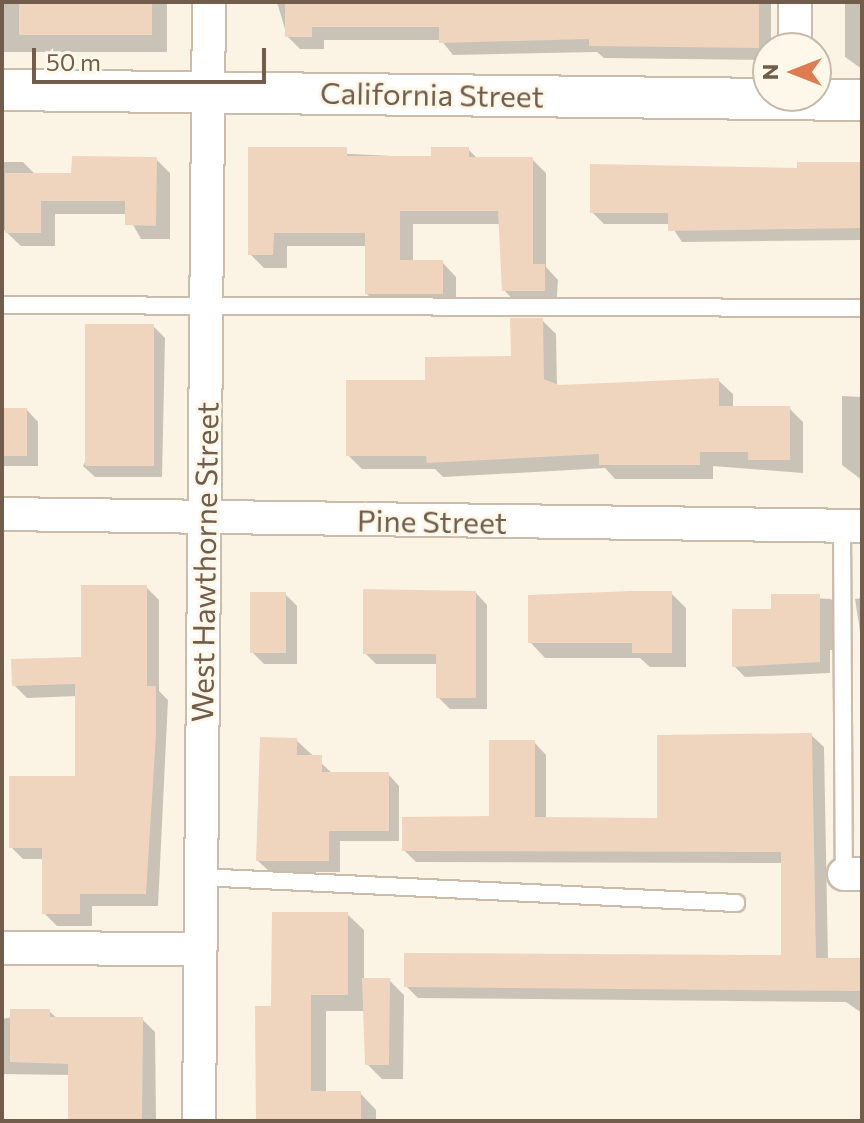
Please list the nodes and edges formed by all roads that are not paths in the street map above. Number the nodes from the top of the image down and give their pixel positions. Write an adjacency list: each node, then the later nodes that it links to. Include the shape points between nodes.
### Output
1 (209, 2): 5 (street, West Hawthorne Street)
2 (795, 2): 3 (street)
3 (795, 32)
4 (2, 90): 5 (street, California Street)
5 (208, 90): 6 (street, California Street); 10 (street, West Hawthorne Street)
6 (752, 97)
7 (832, 99): 8 (street, California Street)
8 (862, 100)
9 (2, 305): 10 (lane)
10 (207, 307): 11 (lane); 13 (street, West Hawthorne Street)
11 (862, 308)
12 (2, 514): 13 (street, Pine Street)
13 (205, 516): 14 (street, Pine Street); 16 (street, West Hawthorne Street)
14 (852, 526): 15 (lane)
15 (853, 874)
16 (200, 877): 17 (lane); 19 (street, West Hawthorne Street)
17 (736, 903)
18 (2, 948): 19 (street)
19 (200, 949): 20 (street, West Hawthorne Street)
20 (199, 1121)

